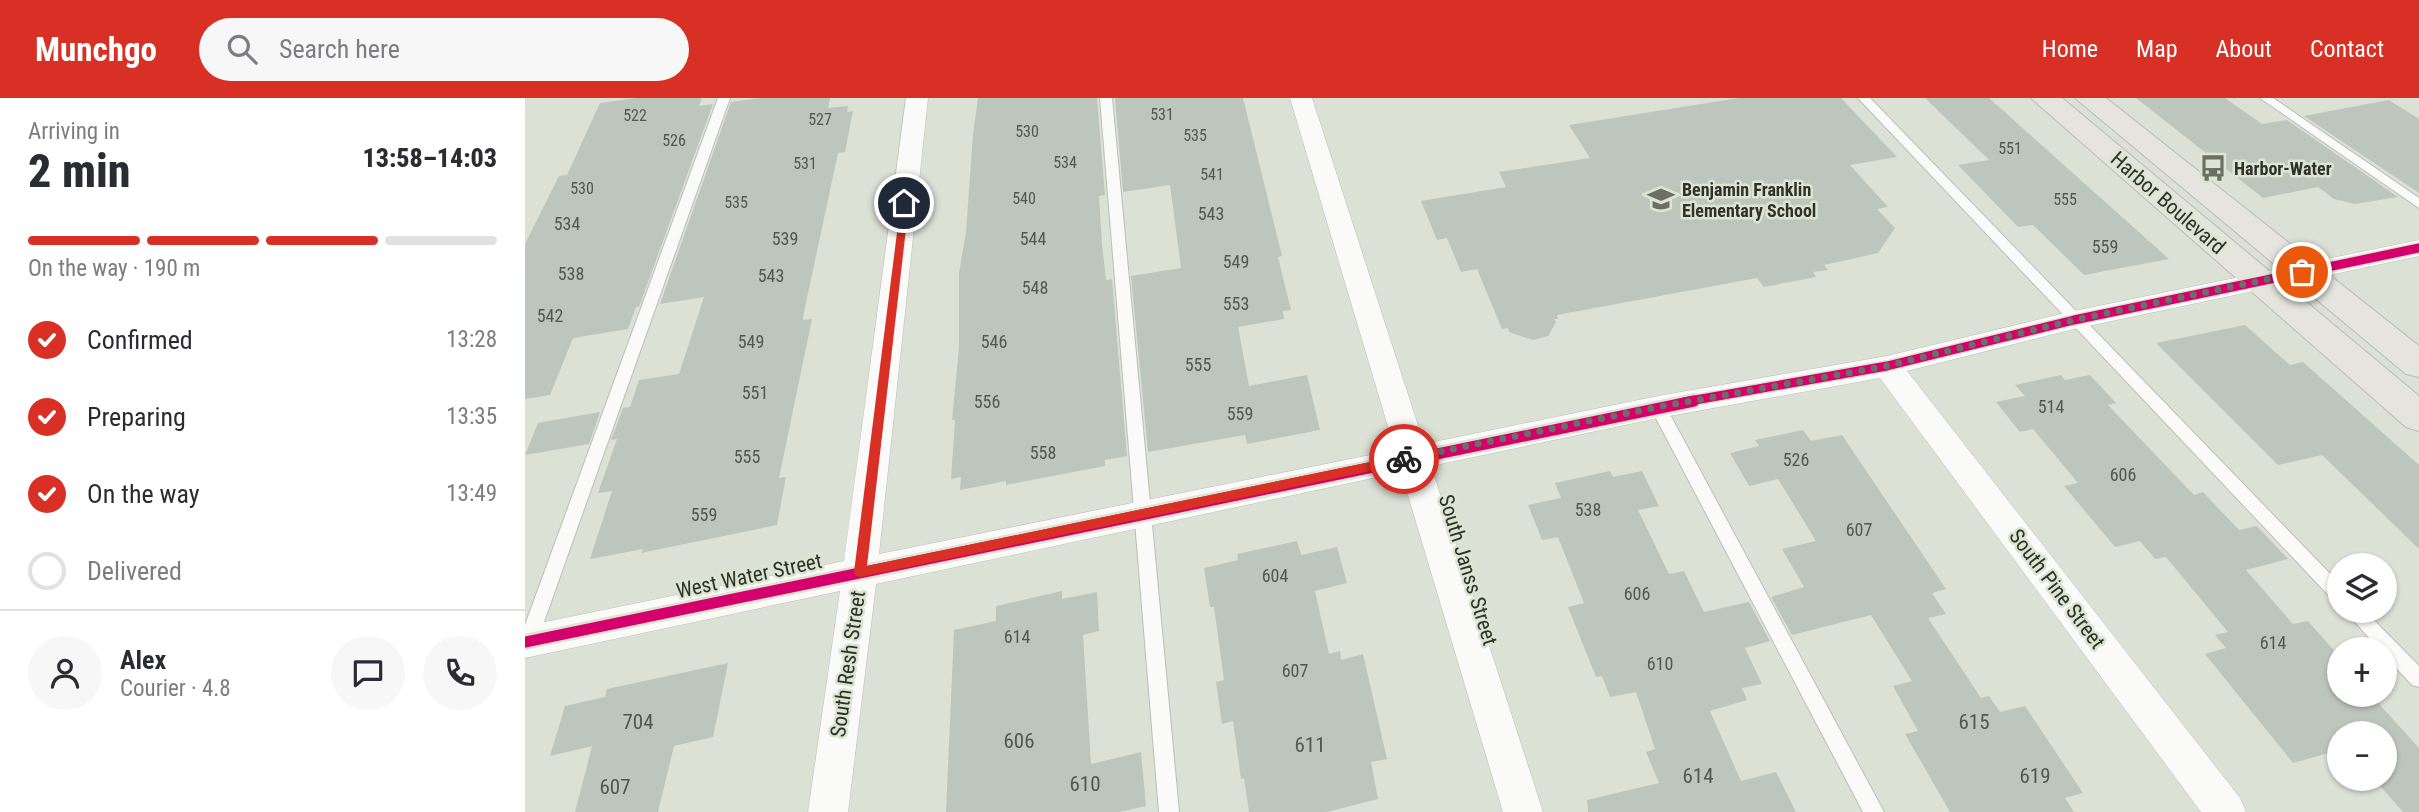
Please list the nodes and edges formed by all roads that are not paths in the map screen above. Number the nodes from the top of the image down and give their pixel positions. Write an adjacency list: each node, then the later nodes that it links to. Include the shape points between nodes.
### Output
1 (724, 98): 23 (lane)
2 (917, 98): 20 (street, South Resh Street)
3 (1106, 98): 19 (lane)
4 (1301, 98): 18 (street, South Janss Street)
5 (1864, 98): 13 (lane)
6 (2045, 98): 12 (main road, Harbor Boulevard)
7 (2089, 98): 11 (main road, Harbor Boulevard)
8 (2266, 98): 9 (lane)
9 (2419, 204)
10 (2419, 248): 11 (street, West Water Street)
11 (2302, 272): 12 (street, West Water Street); 14 (main road, Harbor Boulevard)
12 (2259, 281): 13 (street, West Water Street); 17 (main road, Harbor Boulevard)
13 (2074, 320): 15 (street, West Water Street); 21 (lane)
14 (2419, 365)
15 (1887, 366): 16 (street, West Water Street); 29 (street, South Pine Street)
16 (1658, 407): 18 (street, West Water Street); 28 (lane)
17 (2419, 417)
18 (1413, 457): 19 (street, West Water Street); 27 (street, South Janss Street)
19 (1141, 514): 20 (street, West Water Street); 26 (lane)
20 (860, 572): 23 (street, West Water Street); 25 (street, South Resh Street)
21 (2327, 583)
22 (2365, 623): 24 (lane)
23 (526, 645)
24 (2419, 679)
25 (828, 812)
26 (1169, 812)
27 (1523, 812)
28 (1874, 812)
29 (2226, 812)

